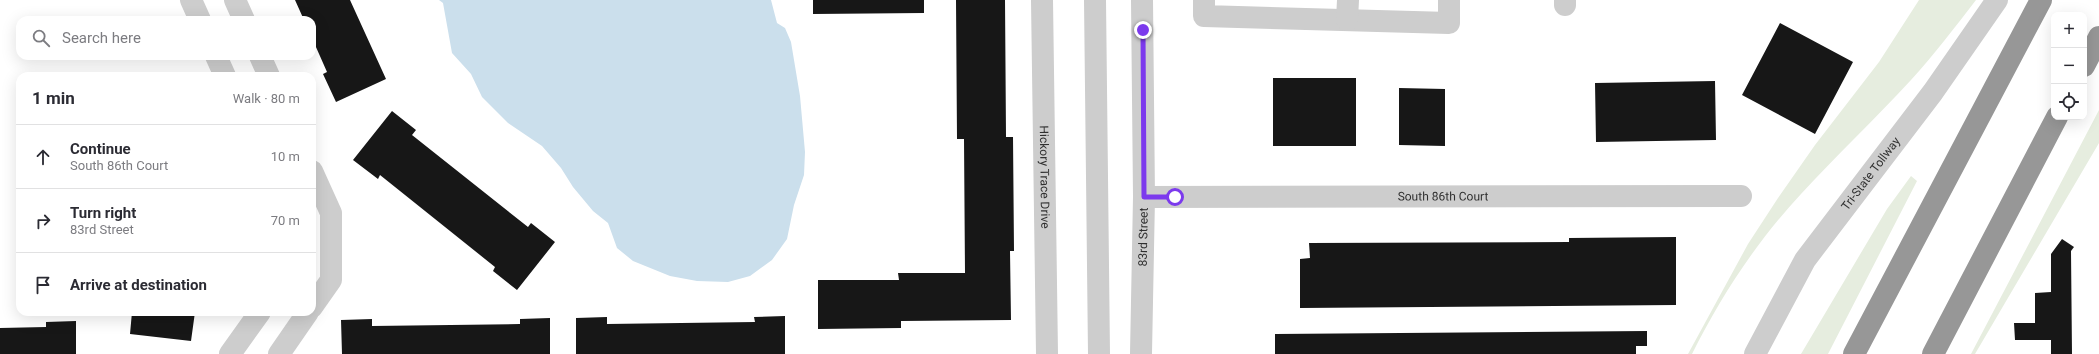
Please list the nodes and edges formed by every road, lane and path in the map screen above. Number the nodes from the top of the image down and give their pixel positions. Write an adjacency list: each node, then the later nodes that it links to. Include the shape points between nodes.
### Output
1 (191, 0): 11 (street)
2 (235, 0): 12 (street)
3 (1042, 0): 28 (street, Hickory Trace Drive)
4 (1095, 0): 29 (street)
5 (1142, 0): 22 (street, 83rd Street)
6 (1204, 0): 10 (street, via 1204,16)
7 (1449, 0): 10 (street, via 1449,23)
8 (1997, 0): 31 (street, Tri-State Tollway, via 1933,92 1805,260)
9 (2040, 0): 32 (highway)
10 (1348, 10)
11 (198, 16)
12 (242, 16)
13 (2099, 37): 16 (highway)
14 (218, 60): 17 (street)
15 (262, 60): 18 (street)
16 (2087, 60)
17 (223, 72)
18 (267, 72)
19 (2055, 120): 33 (highway)
20 (316, 180): 23 (street, via 331,213 331,280)
21 (1741, 196): 22 (street, South 86th Court)
22 (1144, 197): 30 (street, 83rd Street)
23 (316, 301)
24 (257, 316): 26 (street)
25 (305, 316): 27 (street)
26 (230, 354)
27 (279, 354)
28 (1047, 354)
29 (1099, 354)
30 (1141, 354)
31 (1755, 354)
32 (1854, 354)
33 (1932, 354)

